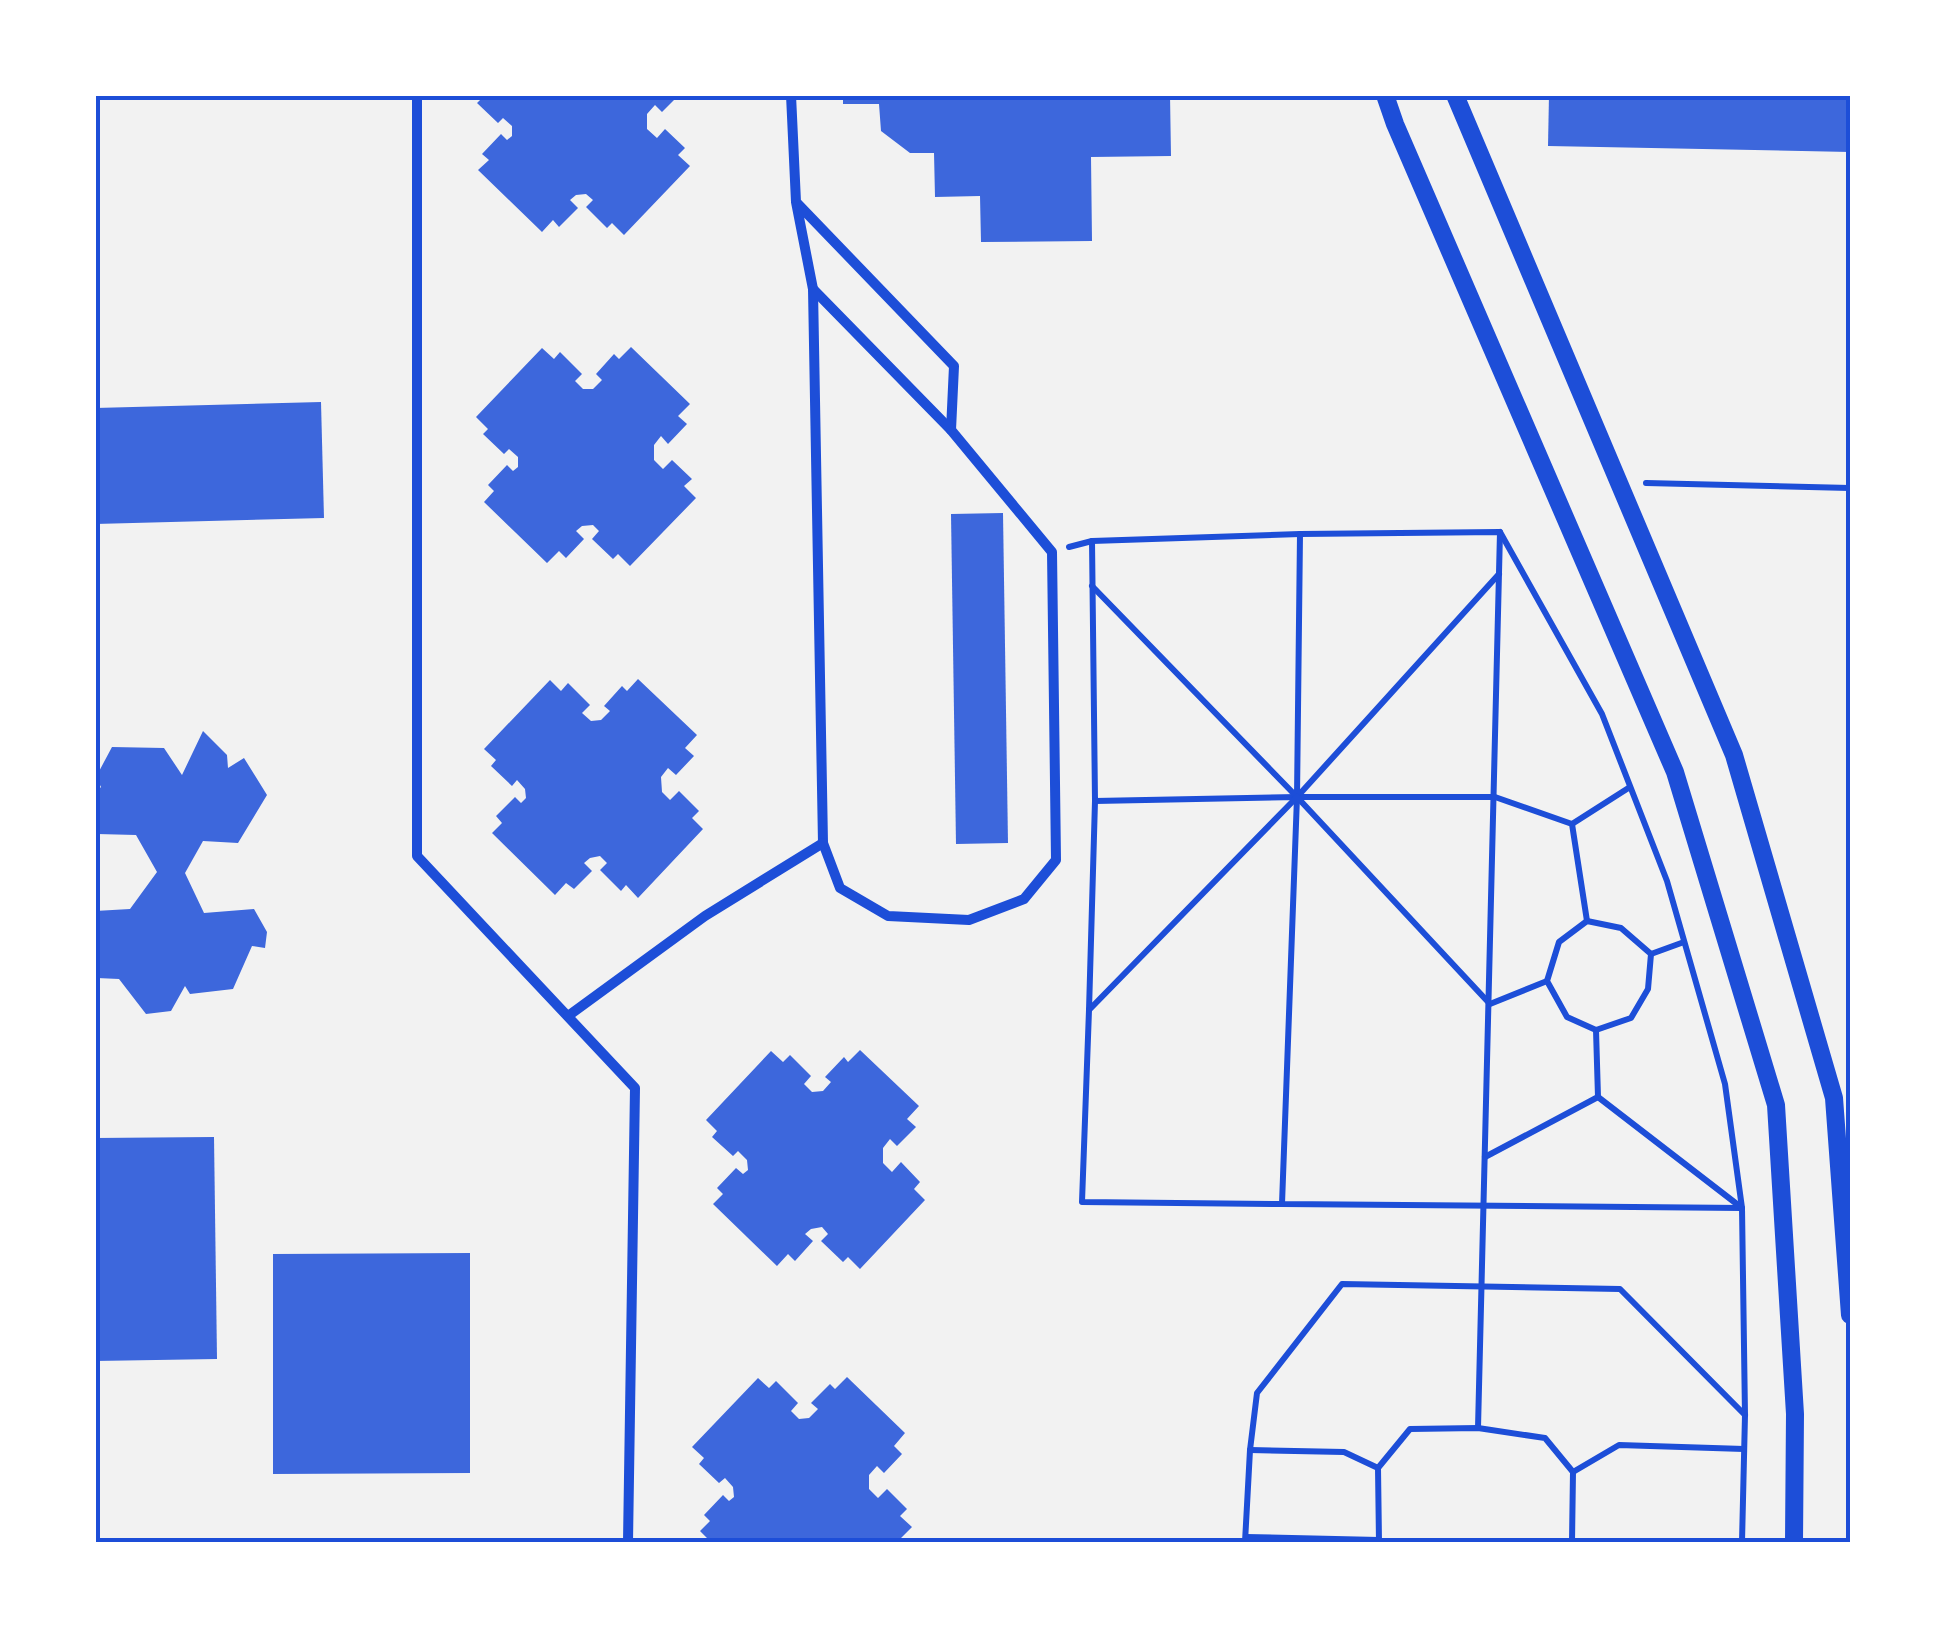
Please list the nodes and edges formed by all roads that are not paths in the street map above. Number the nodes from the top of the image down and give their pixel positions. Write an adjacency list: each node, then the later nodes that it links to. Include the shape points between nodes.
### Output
1 (417, 95): 9 (street, via 417,856)
2 (791, 95): 5 (street)
3 (1385, 95): 12 (street, via 1675,772 1776,1105 1796,1414)
4 (1454, 95): 10 (street, via 1734,755 1834,1098)
5 (796, 202): 6 (street); 7 (street, via 954,366)
6 (812, 289): 7 (street); 8 (street)
7 (951, 430): 8 (street, via 1052,552 1056,860 1024,899 969,920 888,916 840,888)
8 (824, 842): 9 (street, via 705,916)
9 (568, 1016): 11 (street, via 635,1088)
10 (1850, 1315)
11 (628, 1542)
12 (1794, 1542)

